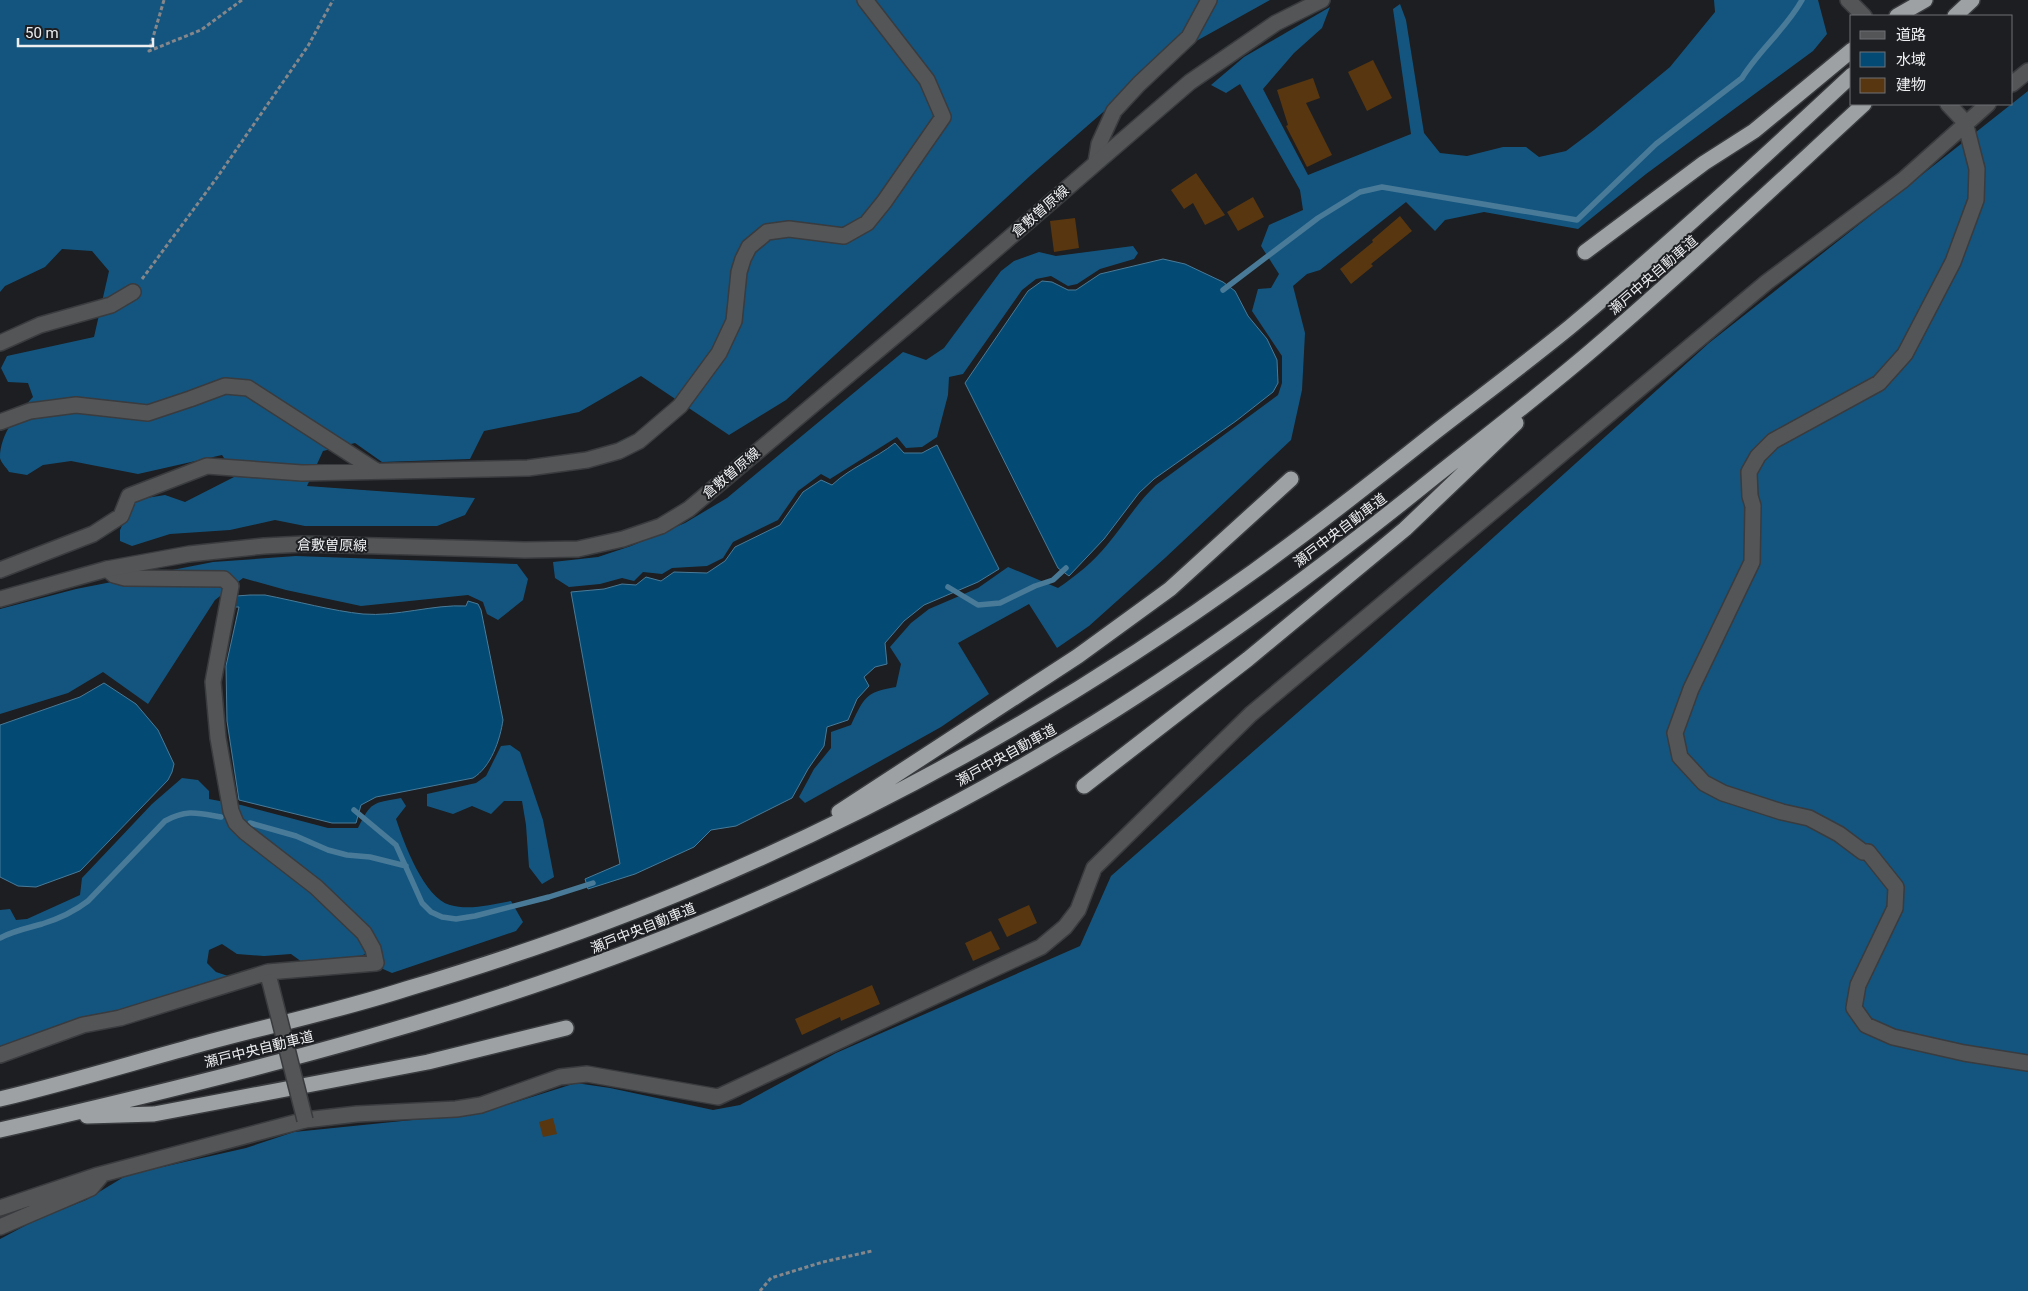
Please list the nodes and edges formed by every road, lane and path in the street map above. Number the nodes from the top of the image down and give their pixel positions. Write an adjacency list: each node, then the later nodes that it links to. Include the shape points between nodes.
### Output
1 (164, 0): 2 (path, via 149,51 201,30)
2 (242, 0)
3 (334, 0): 25 (path, via 302,54 216,179)
4 (865, 0): 29 (street, via 927,80 943,117 867,223 844,236 789,229 767,232 749,247 740,272 734,321 719,353 680,406 639,441 619,451 587,460 528,468)
5 (1209, 0): 23 (street, via 1190,37 1114,111 1098,144)
6 (1322, 0): 23 (street, 倉敷曽原線, via 1276,23 1190,82)
7 (1848, 0): 11 (street)
8 (1925, 0): 12 (highway)
9 (1931, 0): 13 (highway)
10 (1972, 0): 14 (highway)
11 (1863, 15)
12 (1899, 15)
13 (1915, 15)
14 (1956, 15)
15 (1850, 52): 24 (highway, via 1754,130 1704,163)
16 (2028, 71): 18 (street)
17 (1850, 77): 35 (highway, 瀬戸中央自動車道, via 1686,227 1567,329 1252,572 1157,638 1030,718 942,768)
18 (2013, 83)
19 (1863, 105): 27 (highway, 瀬戸中央自動車道, via 1697,259)
20 (1987, 105): 22 (street)
21 (1950, 106): 22 (street)
22 (1965, 122): 39 (street, via 1977,169 1976,200 1953,262 1905,354 1879,383 1773,441 1758,456 1749,472 1753,506 1752,562 1691,688 1675,732 1680,757 1704,783 1723,793 1809,818 1839,834 1863,852 1868,852 1896,887 1895,908 1858,985 1854,1008 1866,1025 1893,1037); 42 (street, via 1903,180 1767,282 1251,714 1094,868 1078,910 1065,927 1041,947 718,1097 587,1074 560,1077 481,1105)
23 (1096, 162): 31 (street, 倉敷曽原線, via 696,503 661,526 578,549 304,544 189,554)
24 (1585, 252)
25 (133, 292): 26 (street, via 111,305 40,325)
26 (0, 343)
27 (1594, 349): 34 (highway, via 1405,529 1248,659); 41 (highway, 瀬戸中央自動車道, via 1375,525 1247,620 1098,721 936,813 720,916 541,985 426,1022)
28 (0, 422): 29 (street, via 30,411 76,405 148,413 225,386 248,388)
29 (375, 470): 32 (street, via 302,473 207,466 129,496 121,516 94,534)
30 (1291, 479): 35 (highway, via 1170,589 1078,656)
31 (107, 569): 33 (street, 倉敷曽原線); 36 (street, via 125,578 224,579 231,586 212,682 231,812 244,832 316,887 364,933 374,949 376,963)
32 (0, 570)
33 (0, 599)
34 (1084, 786)
35 (787, 845): 40 (highway, 瀬戸中央自動車道, via 699,885 585,929 402,991)
36 (269, 977): 38 (street, via 83,1025); 42 (street, bridge)
37 (566, 1028): 41 (highway, via 428,1062 154,1114)
38 (0, 1055)
39 (2028, 1063)
40 (0, 1099)
41 (63, 1116): 43 (highway, 瀬戸中央自動車道)
42 (305, 1120): 44 (street)
43 (0, 1130)
44 (103, 1174): 45 (street); 46 (street, via 91,1188)
45 (0, 1208)
46 (0, 1227)
47 (872, 1251): 48 (path, via 771,1278)
48 (760, 1291)

